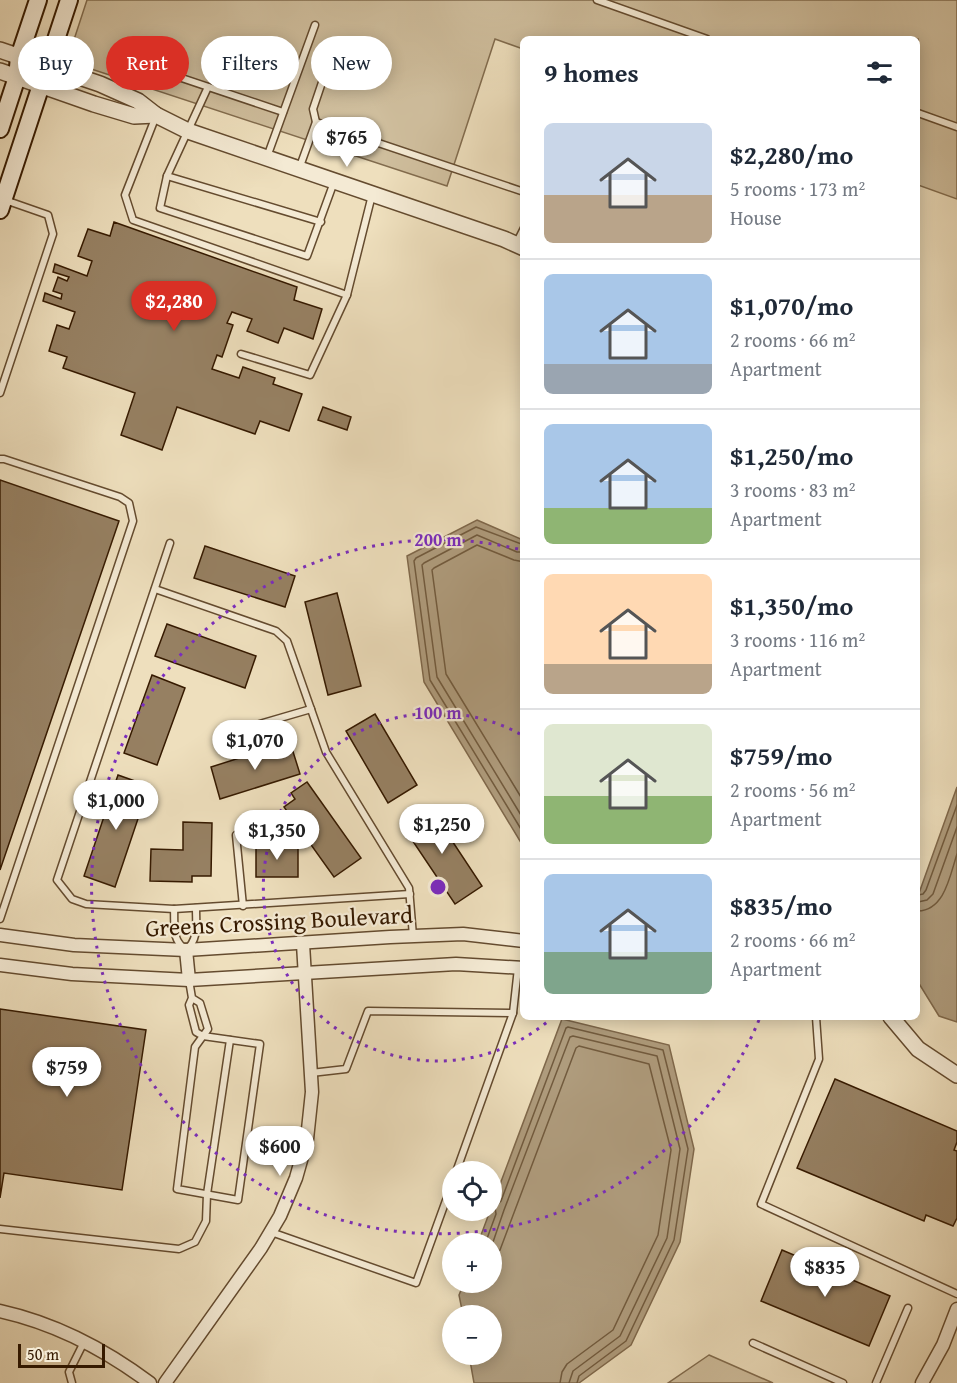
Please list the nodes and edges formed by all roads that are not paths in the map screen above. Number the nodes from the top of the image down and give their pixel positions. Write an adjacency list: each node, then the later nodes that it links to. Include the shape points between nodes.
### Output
1 (38, 0): 5 (main road)
2 (69, 0): 6 (main road)
3 (597, 0): 7 (lane)
4 (315, 25): 19 (lane)
5 (26, 36)
6 (56, 36)
7 (695, 36)
8 (0, 50): 9 (street)
9 (18, 57)
10 (18, 67): 12 (main road)
11 (0, 71): 12 (street)
12 (17, 77): 24 (main road)
13 (94, 82): 21 (street, via 138,101)
14 (38, 90): 32 (main road)
15 (54, 90): 21 (street, via 134,116)
16 (207, 90): 25 (lane)
17 (217, 90): 19 (lane)
18 (319, 90): 22 (lane, via 313,108)
19 (283, 112): 26 (lane)
20 (920, 114): 23 (lane)
21 (156, 115): 25 (street); 35 (lane, via 125,195 133,220)
22 (316, 122): 27 (lane); 30 (lane)
23 (957, 127)
24 (0, 129)
25 (188, 131): 26 (street); 28 (lane)
26 (267, 157): 27 (street)
27 (299, 169): 29 (street)
28 (167, 176): 33 (lane); 33 (lane, via 160,208 307,256)
29 (334, 182): 31 (street); 33 (lane)
30 (520, 191)
31 (372, 194): 34 (street); 35 (lane)
32 (2, 205): 37 (lane, via 48,215 53,234)
33 (321, 222)
34 (520, 247)
35 (347, 295): 36 (lane, via 310,375)
36 (241, 354)
37 (0, 393)
38 (0, 459): 48 (lane, via 120,497 129,503 133,521)
39 (170, 543): 40 (lane)
40 (155, 589): 41 (lane, via 276,631 287,641); 47 (lane, via 57,880 72,899 86,904)
41 (310, 709): 42 (lane); 44 (lane, via 326,752)
42 (239, 730)
43 (236, 835): 45 (lane)
44 (410, 894): 45 (lane); 50 (lane)
45 (243, 906): 46 (lane)
46 (196, 908): 47 (lane); 53 (lane, via 196,936)
47 (174, 909): 53 (lane, via 175,937)
48 (0, 919)
49 (0, 935): 53 (street, Greens Crossing Boulevard, via 74,945)
50 (413, 936): 51 (street, Greens Crossing Boulevard, via 463,934); 52 (street, Greens Crossing Boulevard)
51 (520, 941)
52 (303, 944): 53 (street, Greens Crossing Boulevard); 56 (street)
53 (186, 950): 58 (street)
54 (0, 966): 58 (street, Greens Crossing Boulevard)
55 (520, 968): 56 (street, Greens Crossing Boulevard, via 456,964)
56 (305, 972): 58 (street, Greens Crossing Boulevard); 65 (street)
57 (520, 974): 60 (lane)
58 (189, 980): 59 (lane)
59 (192, 998): 63 (lane, via 189,1005 196,1032); 63 (lane, via 200,1003 208,1029)
60 (513, 1013): 65 (lane, via 368,1011 346,1069); 67 (lane)
61 (816, 1020): 72 (lane, via 819,1059 761,1204)
62 (894, 1020): 66 (street, via 918,1049)
63 (203, 1036): 64 (lane); 68 (lane, via 195,1047 177,1189)
64 (230, 1040): 68 (lane); 68 (lane, via 260,1044 238,1200)
65 (311, 1073): 71 (street, via 307,1139 296,1178)
66 (957, 1075)
67 (460, 1161)
68 (207, 1194): 70 (lane, via 206,1221 195,1242 178,1249)
69 (442, 1210): 71 (lane, via 416,1282)
70 (0, 1229)
71 (270, 1232): 80 (street)
72 (957, 1294)
73 (908, 1308): 82 (lane)
74 (957, 1309): 83 (street, via 943,1346)
75 (0, 1311): 76 (street)
76 (84, 1342): 78 (lane, via 69,1372); 79 (street)
77 (753, 1343): 81 (lane)
78 (72, 1383)
79 (150, 1383)
80 (165, 1383)
81 (843, 1383)
82 (876, 1383)
83 (922, 1383)

